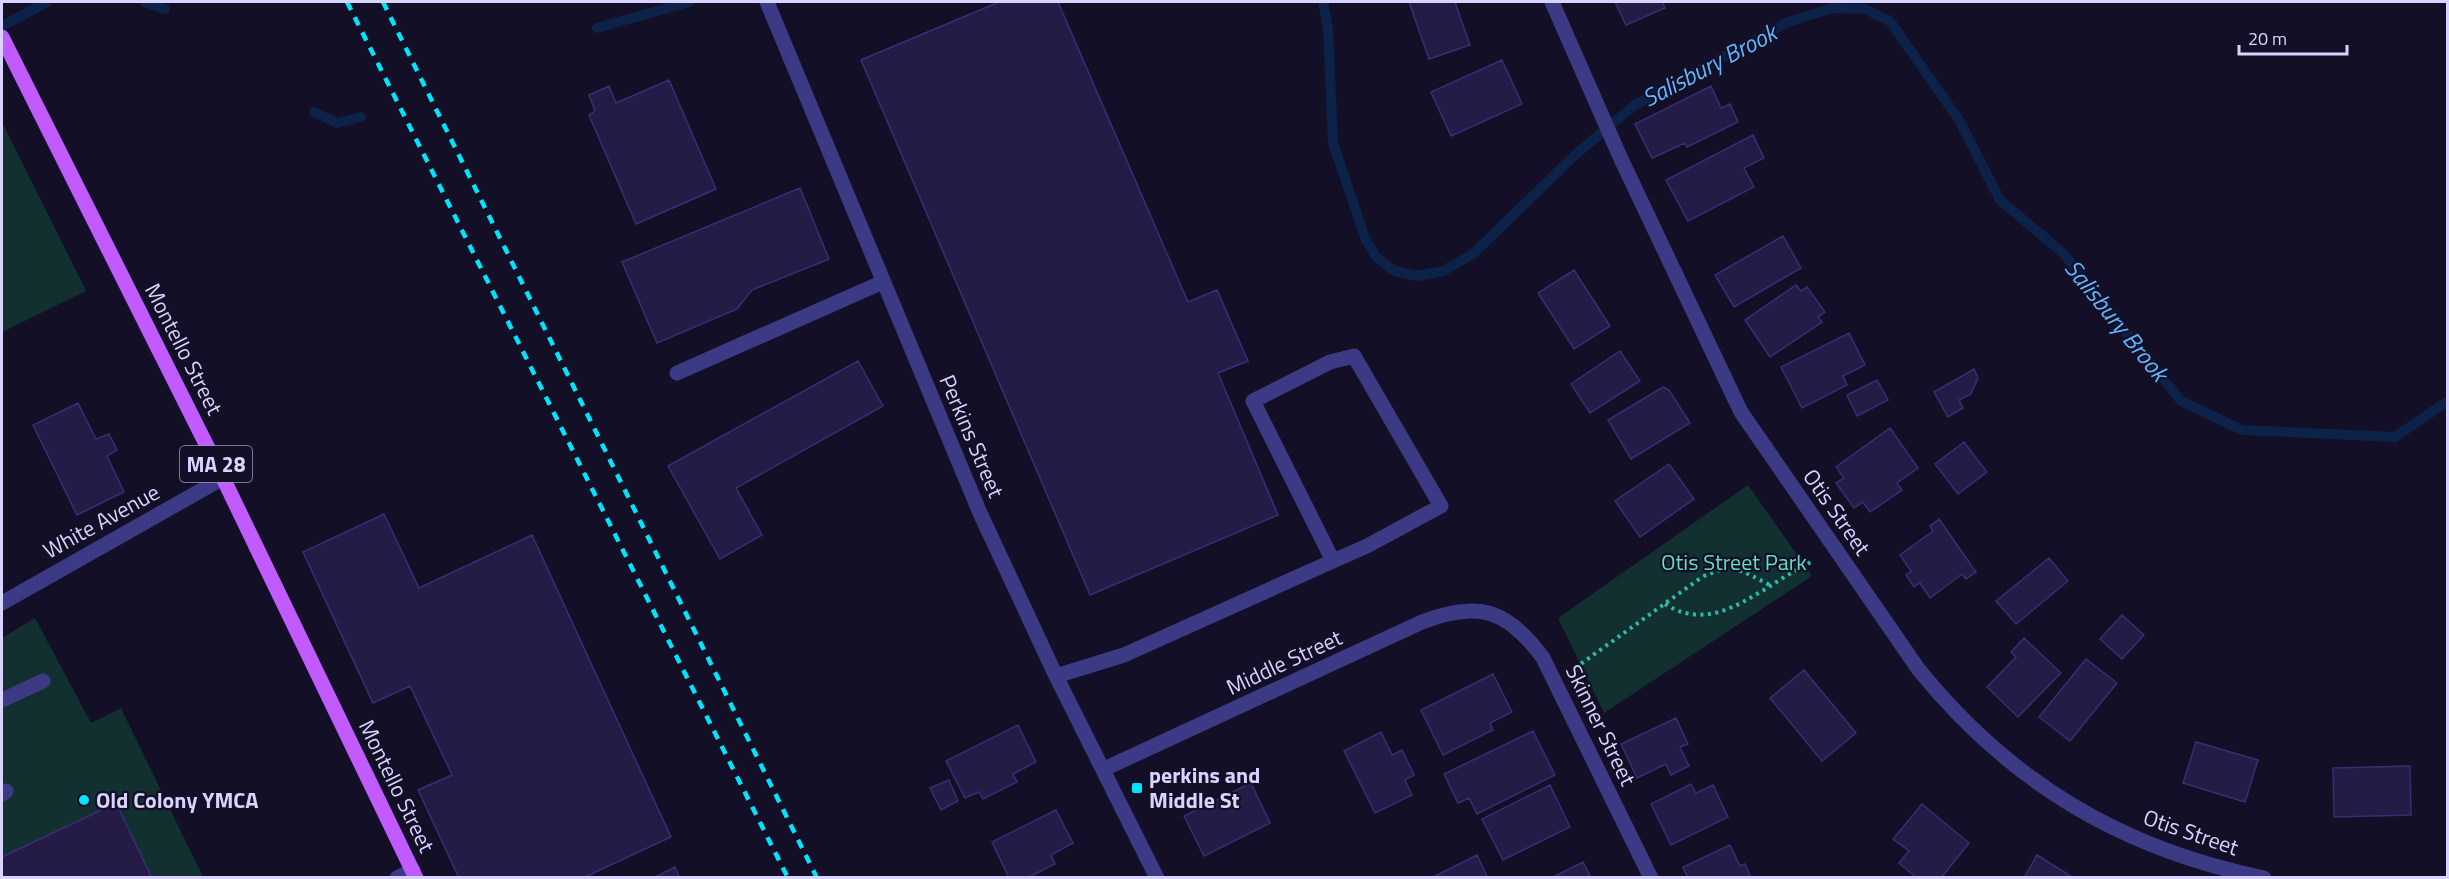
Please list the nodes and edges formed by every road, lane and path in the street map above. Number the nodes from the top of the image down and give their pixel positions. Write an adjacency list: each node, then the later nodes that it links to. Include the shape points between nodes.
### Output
1 (767, 2): 4 (street, Perkins Street)
2 (1552, 2): 7 (street, Otis Street, via 1621,159 1741,412)
3 (2, 37): 6 (main road, Montello Street / MA 28)
4 (883, 282): 5 (street); 13 (street, Perkins Street, via 980,513)
5 (677, 373)
6 (224, 478): 10 (street, White Avenue); 18 (main road, Montello Street / MA 28)
7 (1835, 548): 9 (path); 22 (street, Otis Street, via 1919,670 1949,706 2018,769 2094,818 2134,838 2220,868)
8 (1333, 561): 8 (street, via 1253,401 1330,362 1354,356 1441,506); 13 (street, via 1124,655)
9 (1770, 585): 11 (path, via 1739,605 1705,615 1687,614); 11 (path, via 1738,569 1721,568)
10 (2, 603)
11 (1665, 604): 15 (path)
12 (1487, 613): 15 (street, Skinner Street, via 1520,629 1543,658); 17 (street, Middle Street, via 1456,611 1422,622)
13 (1056, 676): 17 (street, Perkins Street)
14 (43, 681): 16 (street)
15 (1555, 682): 21 (street, Skinner Street)
16 (2, 700)
17 (1104, 769): 20 (street, Perkins Street)
18 (415, 874): 19 (street)
19 (397, 878)
20 (1157, 878)
21 (1651, 878)
22 (2264, 878)

